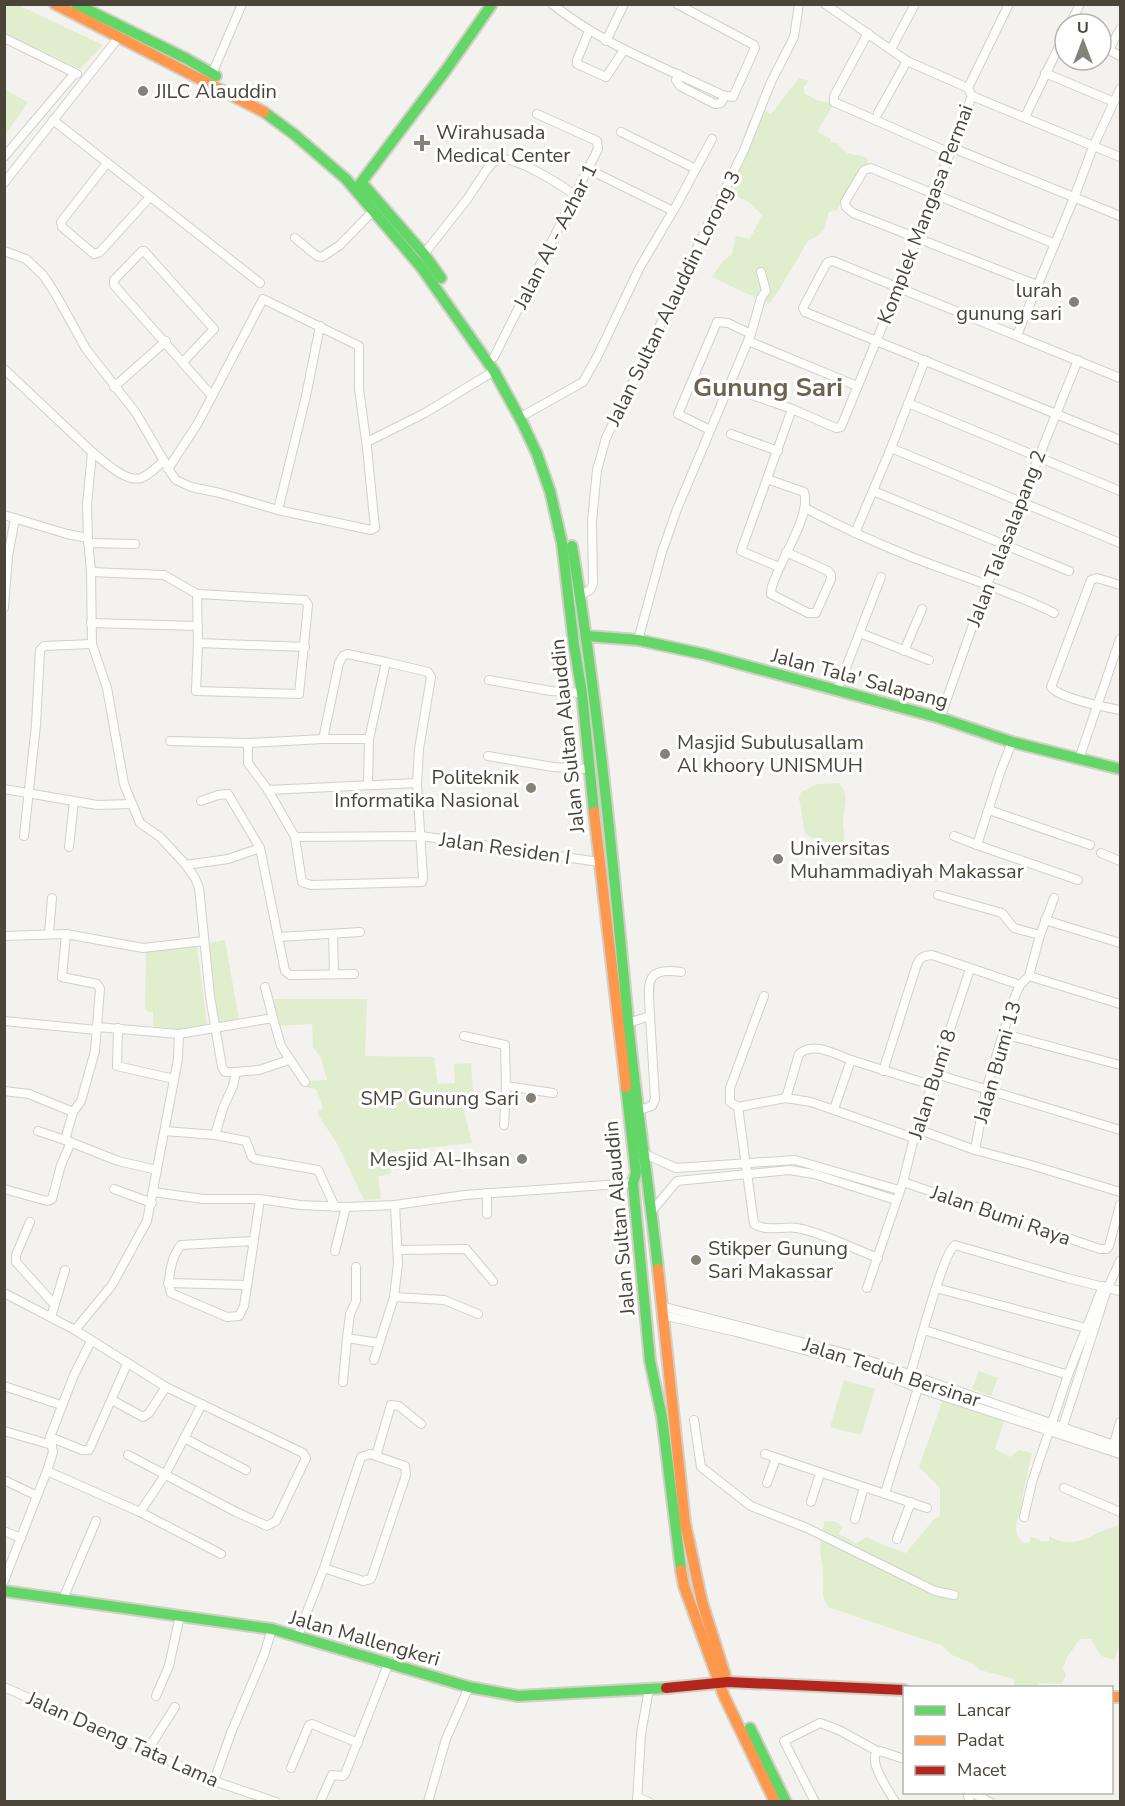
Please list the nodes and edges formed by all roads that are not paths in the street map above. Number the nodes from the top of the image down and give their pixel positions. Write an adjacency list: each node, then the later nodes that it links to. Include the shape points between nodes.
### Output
1 (55, 4): 15 (main road, Jalan Sultan Alauddin)
2 (76, 4): 24 (main road, Jalan Sultan Alauddin)
3 (242, 4): 24 (street)
4 (492, 4): 42 (main road)
5 (552, 4): 13 (street)
6 (624, 4): 17 (street)
7 (677, 4): 20 (street, via 754,45 735,96 725,96)
8 (799, 4): 111 (street, Jalan Sultan Alauddin Lorong 3, via 794,37 744,150 606,438 598,464 592,521 593,584)
9 (825, 4): 14 (street)
10 (915, 4): 19 (street)
11 (1009, 4): 26 (street, Komplek Mangasa Permai)
12 (1120, 29): 18 (street)
13 (590, 31): 17 (street); 20 (street, via 577,60 582,68 606,77)
14 (868, 33): 19 (street); 35 (street, via 834,102)
15 (119, 37): 31 (street); 42 (main road, Jalan Sultan Alauddin, via 268,114)
16 (4, 38): 36 (street, via 76,73)
17 (606, 41): 20 (street)
18 (1113, 42)
19 (891, 48): 22 (street)
20 (624, 50)
21 (1053, 57): 23 (street)
22 (907, 61): 26 (street); 28 (street)
23 (1045, 73): 27 (street); 30 (street)
24 (212, 74): 42 (main road, Jalan Sultan Alauddin, via 285,115)
25 (1120, 89): 27 (street)
26 (970, 92): 30 (street); 35 (street, Komplek Mangasa Permai)
27 (1114, 102): 34 (street)
28 (878, 113)
29 (537, 114): 44 (street, Jalan Al - Azhar 1, via 597,141 598,149)
30 (1024, 117): 34 (street)
31 (53, 120): 38 (street); 41 (street)
32 (621, 132): 39 (street)
33 (712, 139): 39 (street)
34 (1093, 147): 37 (street); 46 (street)
35 (951, 150): 43 (street, Komplek Mangasa Permai); 46 (street)
36 (4, 157)
37 (1120, 157)
38 (107, 163): 45 (street); 45 (street, via 61,222 93,254 100,252)
39 (696, 169): 48 (street)
40 (598, 174): 48 (street)
41 (4, 183)
42 (359, 186): 47 (main road, Jalan Sultan Alauddin); 54 (main road, Jalan Sultan Alauddin)
43 (934, 194): 51 (street, Komplek Mangasa Permai); 51 (street, via 867,168 845,202 853,213); 52 (street)
44 (576, 196): 54 (street, via 512,159 497,159); 64 (street, Jalan Al - Azhar 1)
45 (149, 198): 56 (street)
46 (1074, 198): 49 (street); 52 (street)
47 (374, 210): 50 (street, via 340,245 322,257); 69 (main road, Jalan Sultan Alauddin, via 422,267)
48 (673, 211): 78 (street, via 639,267 583,382)
49 (1120, 216)
50 (295, 238)
51 (918, 238): 57 (street); 58 (street, Komplek Mangasa Permai)
52 (1055, 244): 57 (street)
53 (4, 251): 72 (street, via 26,259 43,275 86,349)
54 (424, 254): 64 (main road, Jalan Sultan Alauddin)
55 (761, 272): 61 (street, via 766,291)
56 (260, 283)
57 (1037, 285): 60 (street)
58 (898, 288): 60 (street); 63 (street, Komplek Mangasa Permai); 63 (street, via 833,261 825,266 803,308)
59 (320, 326): 74 (street, via 263,299); 82 (street, via 359,347 359,389); 93 (street)
60 (1017, 335): 66 (street)
61 (750, 338): 71 (street); 73 (street); 79 (street, via 723,321 717,322 690,381 678,414)
62 (165, 341): 67 (street); 67 (street, via 114,283 142,251 214,330); 72 (street)
63 (875, 341): 65 (street); 71 (street, Komplek Mangasa Permai)
64 (494, 357): 78 (main road, Jalan Sultan Alauddin)
65 (924, 360): 75 (street); 77 (street)
66 (1078, 360): 70 (street); 77 (street, Jalan Talasalapang 2)
67 (183, 362): 74 (street)
68 (4, 369): 85 (street)
69 (494, 371): 82 (street); 98 (main road, Jalan Sultan Alauddin, via 537,454)
70 (1120, 378)
71 (857, 386): 76 (street, Komplek Mangasa Permai, via 840,428)
72 (114, 387): 87 (street, via 136,413)
73 (729, 387): 76 (street); 79 (street)
74 (212, 396): 87 (street, via 198,423)
75 (908, 403): 83 (street); 86 (street)
76 (792, 409): 84 (street)
77 (1056, 413): 81 (street); 86 (street, Jalan Talasalapang 2)
78 (526, 414): 98 (main road, Jalan Sultan Alauddin, via 554,478)
79 (710, 430): 120 (street, via 667,537)
80 (731, 434): 84 (street)
81 (1120, 440)
82 (367, 442): 93 (street, via 375,528)
83 (891, 448): 89 (street); 91 (street)
84 (778, 451): 88 (street)
85 (92, 452): 87 (street, via 135,479); 97 (street)
86 (1038, 457): 90 (street); 91 (street, Jalan Talasalapang 2)
87 (166, 465): 93 (street, via 173,478 183,484)
88 (767, 479): 92 (street, via 804,492); 103 (street, via 741,551)
89 (873, 491): 96 (street); 99 (street)
90 (1120, 491)
91 (1021, 501): 99 (street, Jalan Talasalapang 2); 100 (street)
92 (805, 508): 96 (street); 102 (street)
93 (278, 510)
94 (4, 515): 95 (street)
95 (15, 518): 97 (street); 109 (street)
96 (855, 533): 107 (street)
97 (88, 541): 101 (street); 105 (street)
98 (566, 542): 111 (main road, Jalan Sultan Alauddin); 129 (main road, Jalan Sultan Alauddin)
99 (1004, 543): 104 (street); 107 (street, Jalan Talasalapang 2)
100 (1120, 543)
101 (135, 544)
102 (786, 552): 103 (street); 103 (street, via 831,575 816,613 808,613 771,594)
103 (779, 567)
104 (1069, 571)
105 (91, 572): 110 (street, via 167,576); 115 (street)
106 (881, 577): 117 (street)
107 (987, 585): 114 (street); 132 (street, Jalan Talasalapang 2)
108 (1120, 585): 130 (street, via 1091,580 1051,682 1054,691)
109 (6, 593): 112 (street)
110 (197, 594): 116 (street); 123 (street, via 305,600)
111 (581, 595): 118 (main road, Jalan Sultan Alauddin)
112 (4, 608)
113 (922, 609): 124 (street)
114 (1054, 614)
115 (91, 623): 116 (street); 122 (street)
116 (198, 626): 121 (street)
117 (860, 633): 124 (street); 128 (street)
118 (587, 636): 120 (main road, Jalan Tala' Salapang); 168 (main road, Jalan Sultan Alauddin)
119 (1120, 639): 130 (street)
120 (638, 640): 128 (main road, Jalan Tala' Salapang)
121 (198, 643): 123 (street); 123 (street, via 198,692 297,695)
122 (92, 644): 146 (street, via 44,646 40,650); 149 (street, via 107,688)
123 (305, 647)
124 (904, 651): 125 (street)
125 (929, 660)
126 (386, 663): 133 (street, via 347,654 342,658); 134 (street); 142 (street, via 428,672 431,676)
127 (489, 680): 129 (street)
128 (837, 692): 132 (main road, Jalan Tala' Salapang)
129 (582, 693): 141 (main road, Jalan Sultan Alauddin)
130 (1096, 705): 131 (street); 139 (street)
131 (1120, 710)
132 (940, 718): 136 (main road, Jalan Tala' Salapang)
133 (323, 739): 134 (street); 137 (street)
134 (369, 739): 143 (street)
135 (170, 741): 137 (street)
136 (1012, 742): 139 (main road, Jalan Tala' Salapang); 150 (street)
137 (248, 743): 145 (street, via 248,763)
138 (488, 756): 141 (street)
139 (1079, 759): 140 (main road, Jalan Tala' Salapang)
140 (1120, 769)
141 (590, 770): 161 (main road, Jalan Sultan Alauddin)
142 (417, 783): 143 (street); 152 (street)
143 (368, 786): 145 (street)
144 (4, 789): 146 (street)
145 (268, 790): 154 (street)
146 (27, 794): 147 (street); 151 (street)
147 (74, 801): 149 (street, via 108,806); 157 (street)
148 (201, 801): 158 (street, via 228,794)
149 (131, 804): 162 (street, via 140,823 160,837)
150 (989, 810): 155 (street); 156 (street)
151 (24, 836)
152 (421, 836): 154 (street, Jalan Residen I); 154 (street, Jalan Residen I, via 422,882 311,885 302,880); 161 (street, Jalan Residen I)
153 (954, 836): 155 (street)
154 (295, 837)
155 (977, 845): 163 (street)
156 (1090, 845)
157 (69, 847)
158 (260, 848): 162 (street, via 228,859); 176 (street)
159 (1101, 854): 160 (street)
160 (1120, 861)
161 (593, 862): 170 (main road, Jalan Sultan Alauddin)
162 (186, 865): 177 (street, via 199,888)
163 (1078, 880)
164 (938, 895): 174 (street, via 1002,913 1014,928)
165 (52, 898): 171 (street)
166 (1054, 898): 167 (street, Jalan Bumi 13)
167 (1045, 920): 174 (street, Jalan Bumi 13); 178 (street)
168 (620, 930): 170 (main road); 191 (main road, Jalan Sultan Alauddin)
169 (360, 932): 173 (street)
170 (608, 932): 232 (main road, Jalan Sultan Alauddin, via 636,1173)
171 (49, 933): 172 (street); 175 (street)
172 (66, 934): 177 (street, via 142,948); 194 (street, via 62,976 99,986)
173 (333, 934): 176 (street); 181 (street)
174 (1040, 935): 183 (street, Jalan Bumi 13)
175 (4, 936)
176 (279, 937): 181 (street, via 287,974)
177 (204, 941): 193 (street)
178 (1120, 943)
179 (970, 969): 184 (street); 201 (street, via 932,955 919,959); 203 (street, Jalan Bumi 8)
180 (681, 972): 188 (street, via 665,969 652,978)
181 (334, 974): 182 (street)
182 (354, 974)
183 (1029, 976): 184 (street, Jalan Bumi 13); 187 (street)
184 (1020, 985): 196 (street, Jalan Bumi 13)
185 (265, 987): 189 (street)
186 (764, 996): 212 (street, via 730,1088 730,1102)
187 (1120, 1004)
188 (650, 1016): 191 (street); 214 (street, via 656,1099 652,1106)
189 (273, 1018): 193 (street); 198 (street)
190 (4, 1021): 194 (street)
191 (628, 1023): 214 (main road, Jalan Sultan Alauddin)
192 (118, 1028): 194 (street); 195 (street); 204 (street, via 117,1066)
193 (216, 1028): 195 (street); 202 (street, via 222,1069)
194 (97, 1029): 215 (street, via 89,1076)
195 (179, 1034): 204 (street)
196 (1004, 1034): 200 (street); 208 (street, Jalan Bumi 13)
197 (464, 1036): 207 (street, via 505,1045)
198 (289, 1060): 202 (street, via 259,1070); 205 (street)
199 (851, 1060): 201 (street); 211 (street, via 823,1050 805,1049 799,1054); 213 (street)
200 (1120, 1065)
201 (883, 1071): 206 (street)
202 (236, 1072): 221 (street)
203 (936, 1074): 206 (street, Jalan Bumi 8); 208 (street)
204 (174, 1078): 220 (street)
205 (305, 1082)
206 (931, 1085): 217 (street, Jalan Bumi 8)
207 (506, 1086): 210 (street); 216 (street)
208 (986, 1090): 218 (street); 224 (street, Jalan Bumi 13)
209 (4, 1091): 215 (street, via 28,1094)
210 (553, 1093)
211 (786, 1098): 212 (street); 213 (street)
212 (738, 1107): 226 (street)
213 (834, 1109): 222 (street)
214 (639, 1110): 225 (main road, Jalan Sultan Alauddin)
215 (73, 1112): 223 (street)
216 (504, 1125)
217 (917, 1129): 222 (street, Jalan Bumi 8); 224 (street, Jalan Bumi 13)
218 (1120, 1130)
219 (38, 1131): 223 (street)
220 (165, 1131): 221 (street); 228 (street)
221 (215, 1135): 244 (street, via 246,1141 255,1159 318,1170)
222 (914, 1138): 231 (street, Jalan Bumi 8)
223 (68, 1141): 228 (street, via 118,1161); 233 (street, via 50,1200)
224 (975, 1150): 237 (street)
225 (644, 1154): 227 (street); 246 (main road, Jalan Sultan Alauddin)
226 (746, 1162): 227 (street); 229 (street); 235 (street, via 795,1160)
227 (676, 1168): 230 (street)
228 (157, 1170): 236 (street)
229 (747, 1173): 230 (street); 240 (street, via 802,1172); 252 (street, via 757,1227 806,1230)
230 (677, 1181): 246 (street)
231 (903, 1182): 235 (street, Jalan Bumi 8); 243 (street, Jalan Bumi Raya, via 1100,1249 1109,1246)
232 (633, 1183): 238 (street); 286 (main road, Jalan Sultan Alauddin, via 650,1361)
233 (4, 1189)
234 (114, 1189): 241 (street)
235 (899, 1190): 240 (street, Jalan Bumi 8)
236 (153, 1192): 239 (street, via 203,1199); 241 (street)
237 (1120, 1192)
238 (487, 1193): 242 (street); 247 (street)
239 (260, 1199): 244 (street); 249 (street)
240 (896, 1200): 252 (street, Jalan Bumi 8)
241 (152, 1203): 270 (street, via 147,1221 112,1284)
242 (395, 1205): 245 (street); 250 (street)
243 (1120, 1205)
244 (334, 1207): 245 (street)
245 (346, 1207): 251 (street)
246 (652, 1211): 266 (main road, Jalan Sultan Alauddin)
247 (488, 1214)
248 (30, 1222): 265 (street, via 16,1262)
249 (253, 1241): 257 (street, via 182,1245 176,1251); 258 (street)
250 (398, 1250): 256 (street, via 466,1249); 264 (street)
251 (335, 1251)
252 (878, 1258): 260 (street, Jalan Bumi 8)
253 (1120, 1261): 259 (street)
254 (356, 1268): 272 (street, via 356,1301)
255 (65, 1270): 265 (street)
256 (493, 1281)
257 (168, 1283): 258 (street); 258 (street, via 174,1295 235,1318 242,1311)
258 (247, 1285)
259 (1106, 1286): 261 (street, via 955,1245 949,1251); 262 (street); 269 (street); 291 (street)
260 (867, 1288)
261 (936, 1288): 269 (street); 271 (street)
262 (1120, 1291)
263 (4, 1293): 268 (street)
264 (394, 1297): 267 (street, via 449,1301); 274 (street)
265 (53, 1303): 268 (street)
266 (662, 1310): 278 (street, Jalan Teduh Bersinar, via 856,1356); 286 (main road, Jalan Sultan Alauddin)
267 (478, 1314)
268 (51, 1317): 270 (street)
269 (1086, 1328): 277 (street)
270 (75, 1330): 273 (street)
271 (924, 1330): 277 (street); 278 (street)
272 (347, 1338): 274 (street); 279 (street)
273 (91, 1341): 276 (street); 285 (street)
274 (378, 1343): 275 (street)
275 (374, 1360)
276 (127, 1364): 281 (street); 283 (street)
277 (1068, 1375): 290 (street)
278 (908, 1380): 282 (street, Jalan Teduh Bersinar); 290 (street, Jalan Teduh Bersinar)
279 (343, 1382)
280 (4, 1386): 285 (street)
281 (166, 1387): 283 (street, via 143,1417); 284 (street)
282 (918, 1388): 290 (street, Jalan Teduh Bersinar); 309 (street)
283 (112, 1400): 294 (street, via 89,1450)
284 (202, 1404): 293 (street); 304 (street, via 305,1455 276,1521 270,1526 261,1524)
285 (62, 1405): 294 (street)
286 (668, 1417): 332 (main road, Jalan Sultan Alauddin, via 685,1523)
287 (694, 1420): 326 (street, via 701,1467 751,1506 807,1528 935,1591)
288 (1120, 1422): 295 (street)
289 (421, 1424): 299 (street, via 399,1406 391,1405)
290 (1052, 1427): 291 (street, Jalan Teduh Bersinar); 316 (street)
291 (1062, 1430): 295 (street, Jalan Teduh Bersinar); 297 (street, Jalan Teduh Bersinar)
292 (4, 1431): 294 (street)
293 (184, 1438): 301 (street); 304 (street)
294 (51, 1441): 302 (street, via 53,1452)
295 (1117, 1446)
296 (765, 1454): 300 (street)
297 (1120, 1454)
298 (128, 1455): 304 (street)
299 (376, 1456): 323 (street, via 361,1456); 323 (street, via 404,1465 406,1471 372,1578 363,1581)
300 (777, 1458): 303 (street); 306 (street)
301 (246, 1470)
302 (47, 1471): 310 (street); 314 (street)
303 (820, 1473): 307 (street); 311 (street)
304 (165, 1475): 314 (street)
305 (4, 1480): 310 (street)
306 (767, 1483)
307 (864, 1487): 309 (street); 317 (street)
308 (1064, 1488): 315 (street)
309 (885, 1493): 312 (street)
310 (37, 1496): 320 (street)
311 (811, 1502)
312 (911, 1502): 313 (street); 321 (street)
313 (927, 1508)
314 (141, 1512): 322 (street)
315 (1120, 1512)
316 (1024, 1517)
317 (855, 1519)
318 (96, 1521): 327 (street)
319 (4, 1531): 320 (street)
320 (21, 1538): 324 (street)
321 (897, 1539)
322 (221, 1554)
323 (324, 1568): 330 (street)
324 (4, 1581)
325 (4, 1591): 327 (main road, Jalan Mallengkeri)
326 (954, 1595)
327 (63, 1599): 328 (main road, Jalan Mallengkeri)
328 (180, 1615): 329 (main road, Jalan Mallengkeri); 337 (street, via 169,1666)
329 (272, 1629): 330 (main road, Jalan Mallengkeri); 344 (street)
330 (298, 1635): 331 (main road, Jalan Mallengkeri)
331 (389, 1662): 334 (main road, Jalan Mallengkeri); 339 (street)
332 (721, 1683): 335 (main road, Jalan Mallengkeri); 336 (main road, Jalan Mallengkeri); 351 (main road, Jalan Sultan Alauddin); 352 (main road, Jalan Sultan Alauddin)
333 (4, 1687): 340 (street, Jalan Daeng Tata Lama)
334 (470, 1687): 335 (main road, Jalan Mallengkeri, via 518,1695); 349 (street, via 447,1739)
335 (649, 1689): 346 (street, via 641,1734)
336 (903, 1690)
337 (156, 1696)
338 (175, 1707): 340 (street)
339 (357, 1743): 343 (street, via 309,1725); 348 (street, via 345,1774 332,1774)
340 (147, 1751): 344 (street, Jalan Daeng Tata Lama)
341 (877, 1751): 342 (street); 353 (street, via 820,1723 783,1741); 354 (street, via 873,1763)
342 (903, 1759)
343 (291, 1768)
344 (214, 1781): 347 (street, Jalan Daeng Tata Lama)
345 (973, 1794): 355 (street)
346 (637, 1799): 350 (street)
347 (276, 1802)
348 (320, 1802)
349 (428, 1802)
350 (649, 1802)
351 (775, 1802)
352 (786, 1802)
353 (815, 1802)
354 (895, 1802)
355 (990, 1802)

